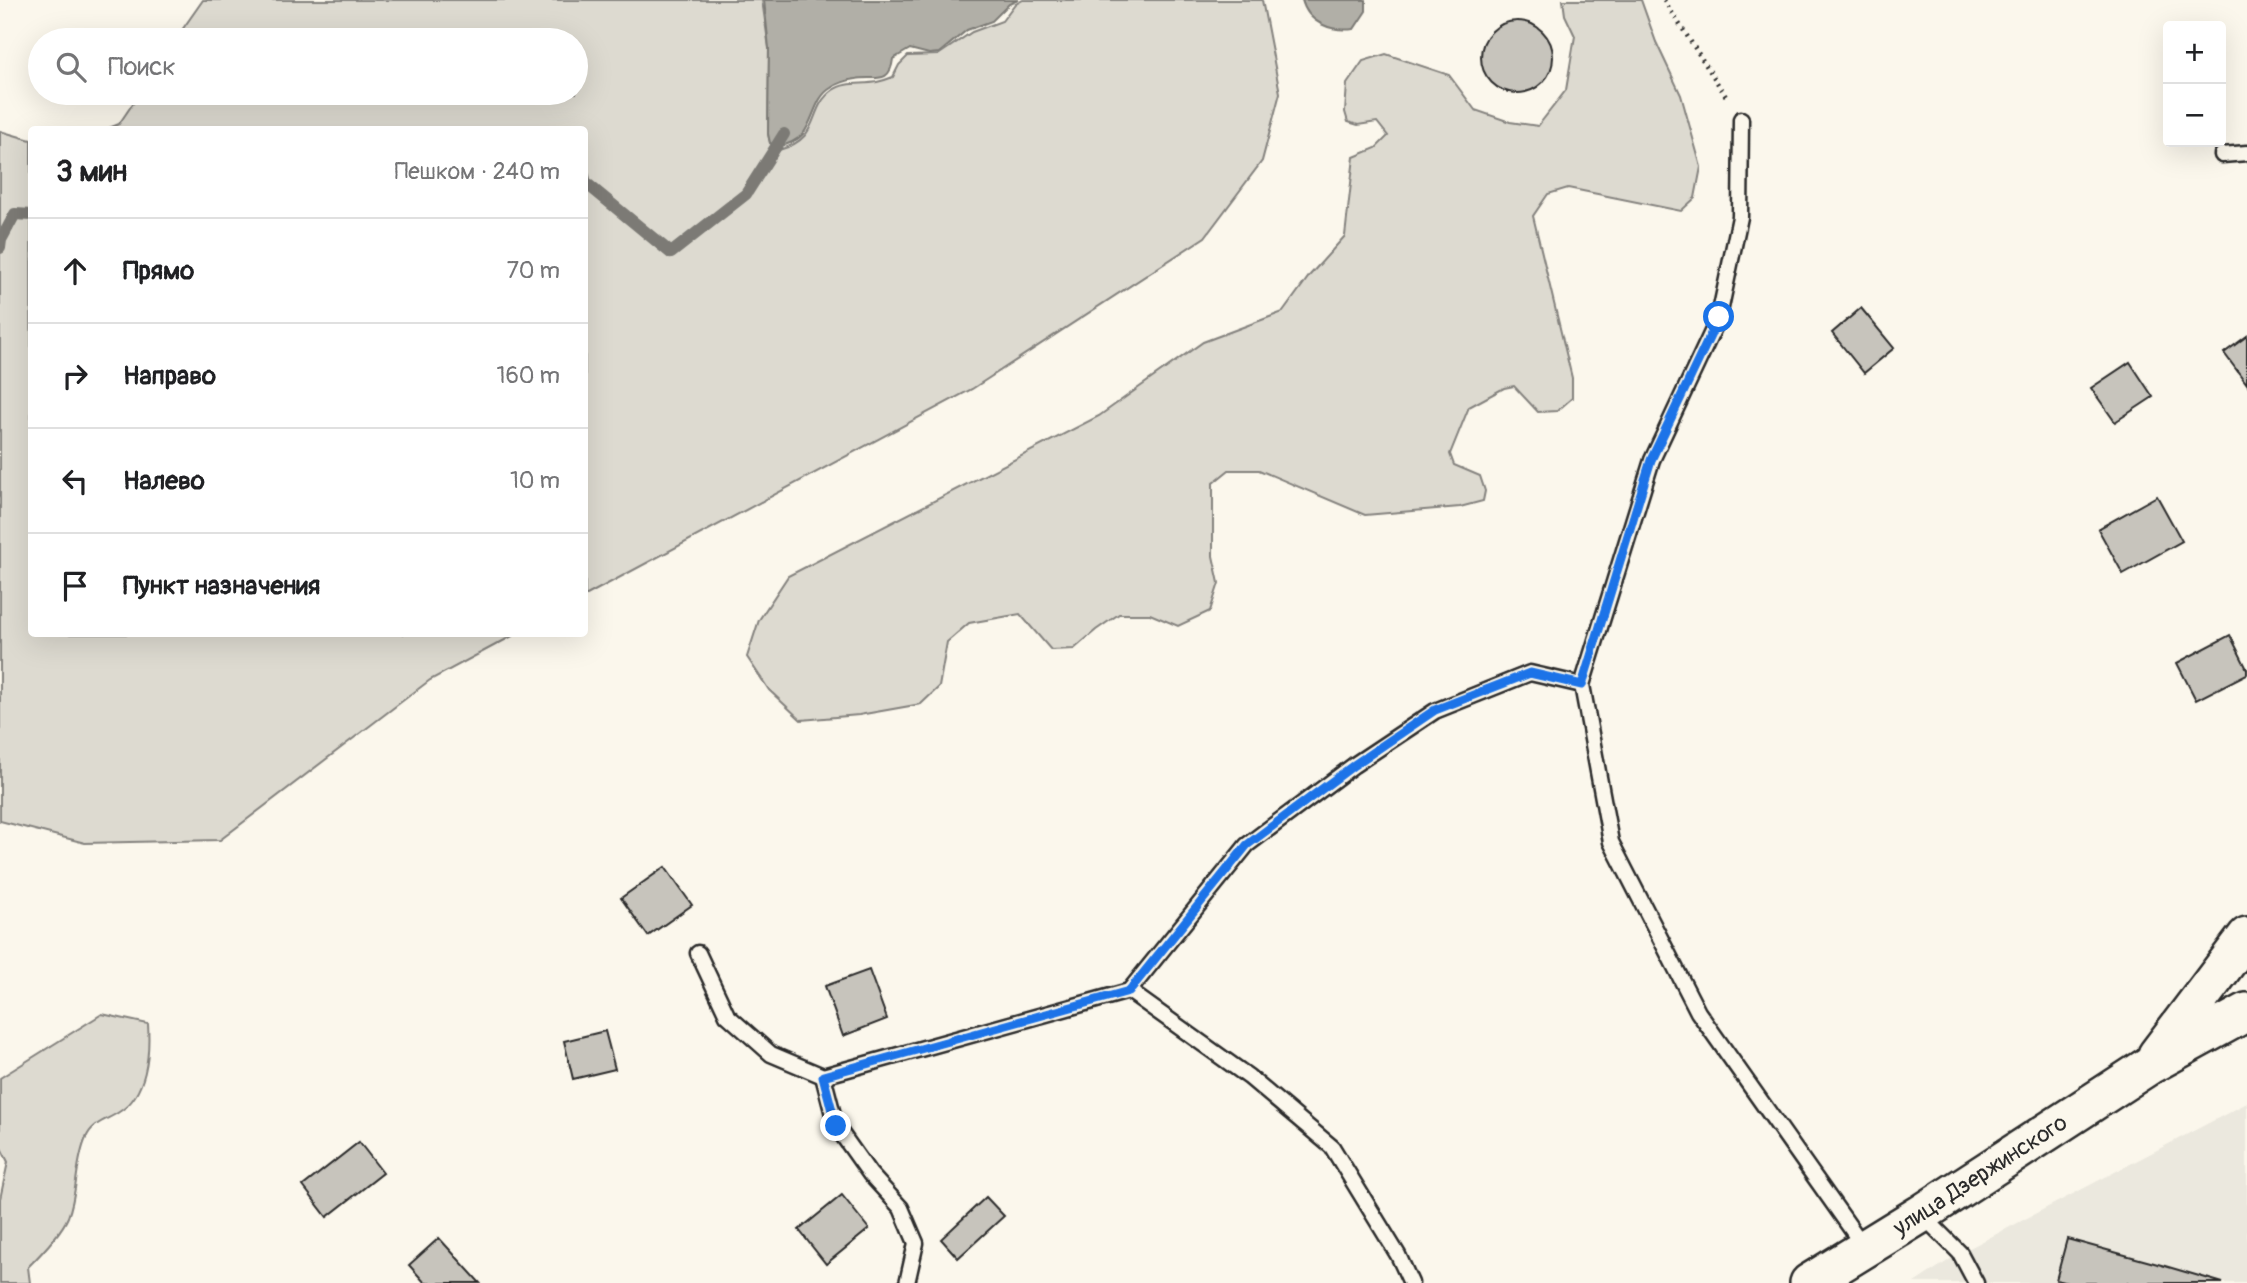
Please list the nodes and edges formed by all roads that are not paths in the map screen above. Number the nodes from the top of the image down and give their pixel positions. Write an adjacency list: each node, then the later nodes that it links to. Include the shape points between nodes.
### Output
1 (1741, 119): 4 (lane, via 1740,217 1719,317 1651,460)
2 (2247, 153): 3 (lane)
3 (2222, 155)
4 (1582, 685): 7 (lane, via 1530,673 1435,710 1247,845); 12 (lane, via 1611,842 1698,1012)
5 (2247, 936): 9 (street, улица Дзержинского)
6 (698, 953): 10 (lane, via 727,1014 771,1054)
7 (1129, 991): 10 (lane); 14 (lane, via 1249,1077 1332,1147)
8 (2247, 1012): 9 (street, улица Дзержинского)
9 (2150, 1065): 11 (street, улица Дзержинского)
10 (823, 1076): 13 (lane, via 836,1126 901,1208 916,1243)
11 (1922, 1214): 12 (street, улица Дзержинского); 16 (lane, via 1960,1253)
12 (1865, 1248): 15 (street, улица Дзержинского)
13 (907, 1283)
14 (1411, 1283)
15 (1809, 1283)
16 (1976, 1283)

